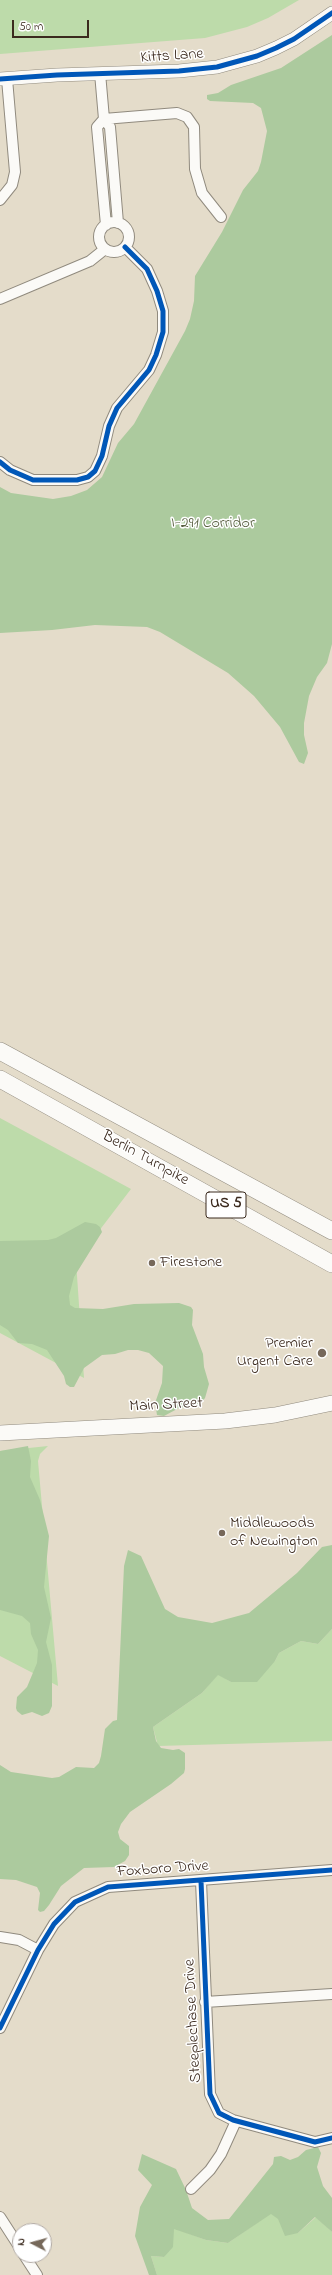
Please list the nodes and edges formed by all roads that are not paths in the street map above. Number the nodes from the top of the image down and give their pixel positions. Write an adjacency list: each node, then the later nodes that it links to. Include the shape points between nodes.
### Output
1 (332, 13): 2 (street, Kitts Lane, via 294,39 237,62 198,70)
2 (100, 73): 3 (street, Kitts Lane); 4 (street)
3 (3, 79): 5 (street, via 15,172 12,185)
4 (104, 119): 6 (street, via 177,113 187,117 194,127 195,169 202,193); 7 (street, via 110,127); 8 (street, via 97,127)
5 (0, 200)
6 (221, 217)
7 (118, 223): 8 (street); 9 (street, via 129,233)
8 (106, 225): 10 (street, via 101,229 99,238)
9 (125, 247): 10 (street, via 116,252); 12 (street, via 147,269 158,291 163,311 163,332 148,370 114,414 95,471 88,477 77,480 33,480 10,470)
10 (105, 249): 11 (street, via 90,260)
11 (0, 299)
12 (0, 462)
13 (0, 1051): 15 (highway, Berlin Turnpike / US 5)
14 (0, 1079): 16 (highway, Berlin Turnpike / US 5)
15 (116, 1114): 16 (highway, via 119,1130); 17 (highway, Berlin Turnpike / US 5)
16 (128, 1149): 18 (highway, Berlin Turnpike / US 5)
17 (332, 1231)
18 (332, 1264)
19 (332, 1403): 20 (main road, Main Street, via 225,1421)
20 (0, 1433)
21 (332, 1870): 22 (street, Foxboro Drive)
22 (201, 1881): 24 (street, Foxboro Drive, via 108,1887 75,1902 54,1924); 26 (street, Steeplechase Drive)
23 (0, 1937): 24 (street, via 19,1940)
24 (38, 1950): 27 (street, Foxboro Drive)
25 (332, 1994): 26 (street, Steeplechase Drive)
26 (205, 2002): 28 (street, Steeplechase Drive, via 210,2094 219,2112)
27 (0, 2028)
28 (236, 2121): 29 (street, Steeplechase Drive, via 315,2142); 30 (street, via 221,2154)
29 (332, 2138)
30 (192, 2189)
31 (0, 2217): 32 (street)
32 (12, 2236)
33 (29, 2263): 34 (street)
34 (37, 2275)

